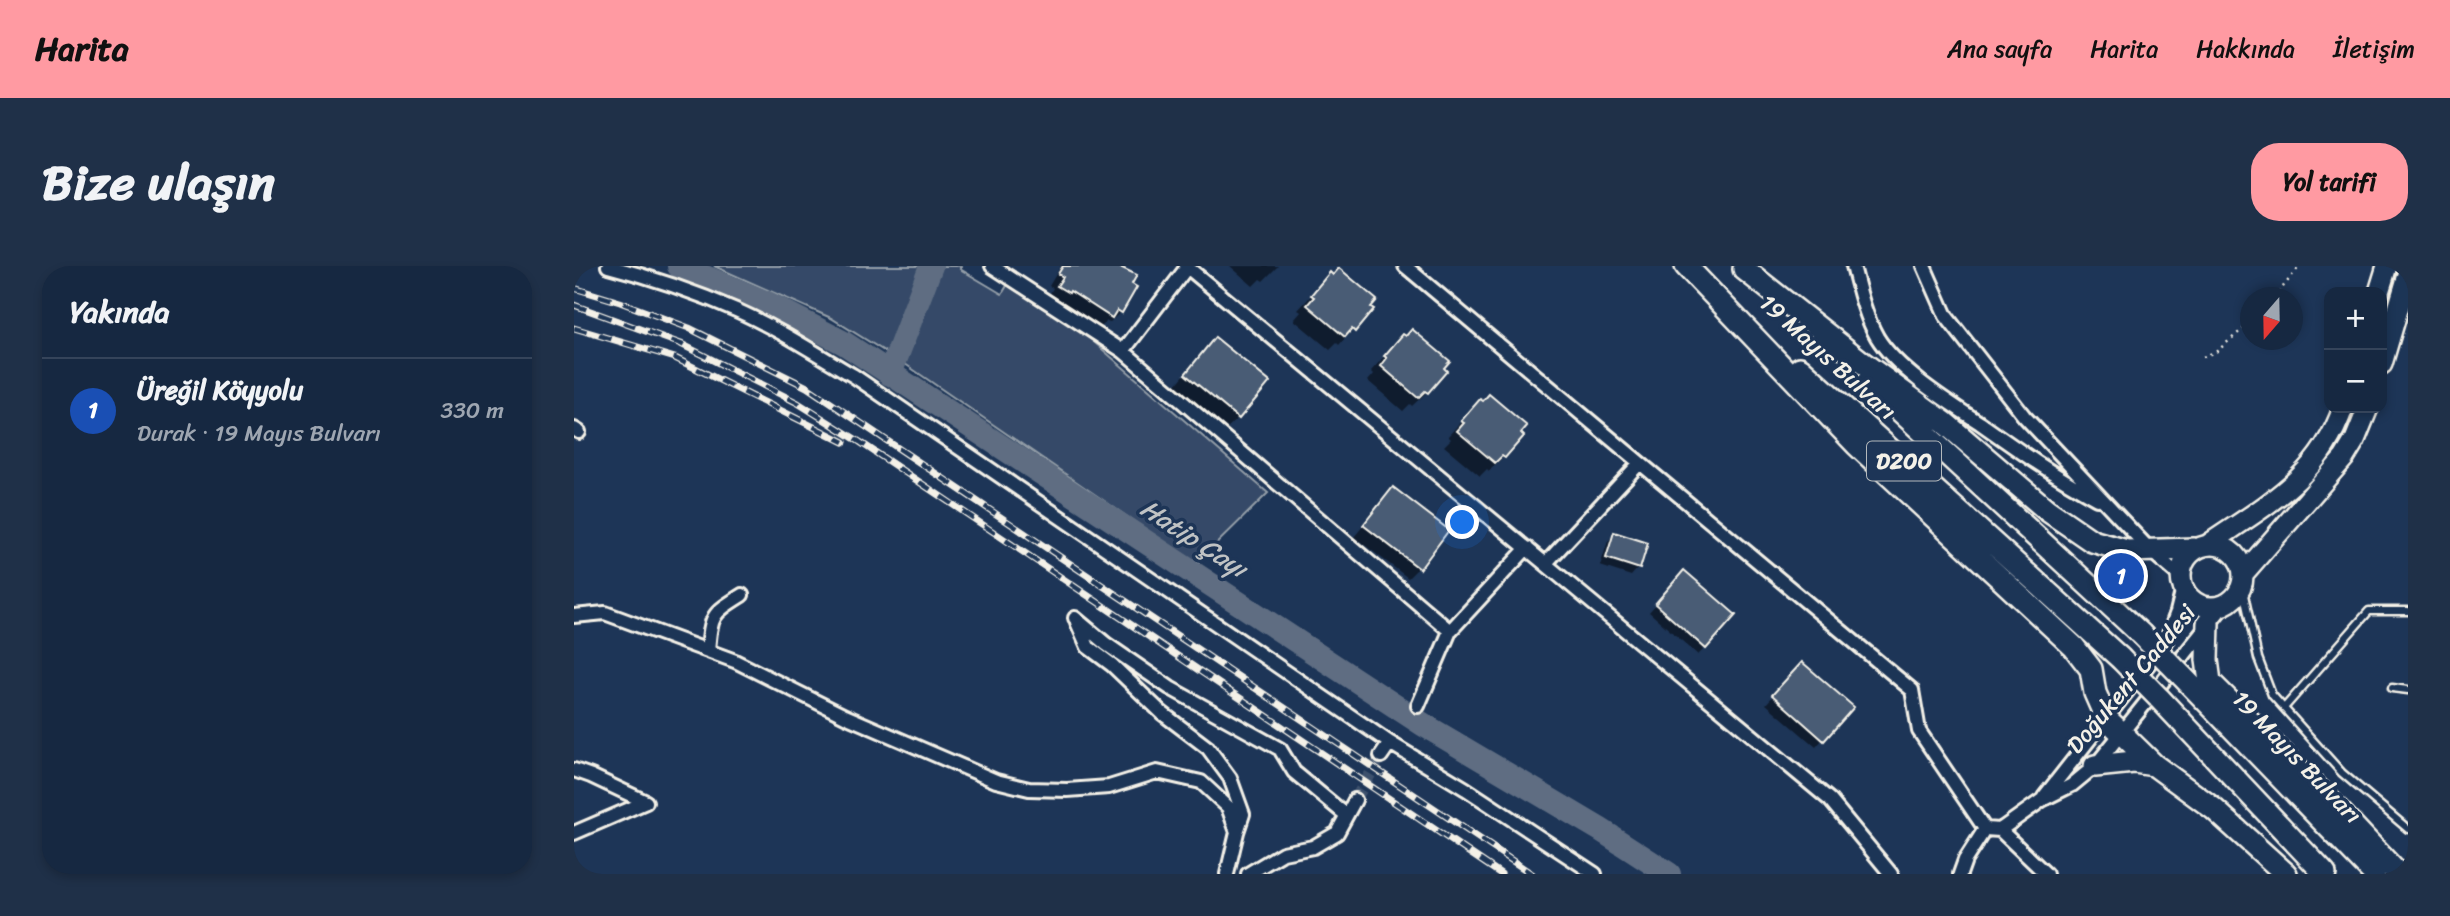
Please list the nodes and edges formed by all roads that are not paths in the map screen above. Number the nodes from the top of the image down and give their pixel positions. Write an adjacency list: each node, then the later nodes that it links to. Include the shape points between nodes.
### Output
1 (608, 266): 37 (street, via 736,310 854,376)
2 (992, 266): 13 (street)
3 (1187, 266): 13 (street); 19 (street)
4 (1405, 266): 16 (street)
5 (1686, 266): 35 (highway, via 1857,445 2074,647 2091,669); 57 (highway, 19 Mayıs Bulvarı / D200, bridge, via 2120,658)
6 (1853, 266): 17 (street, via 1877,337 1894,358 1933,391 2052,474)
7 (1924, 266): 17 (street, via 1946,316 2024,416)
8 (2387, 266): 11 (main road)
9 (1742, 268): 20 (highway, via 1945,423 2047,510 2092,541 2127,551); 58 (highway, 19 Mayıs Bulvarı / D200, bridge, via 2141,634)
10 (2408, 275): 12 (main road)
11 (2381, 287)
12 (2386, 350)
13 (1123, 351): 29 (street)
14 (2341, 413): 18 (main road, via 2316,462 2296,482)
15 (2366, 413): 22 (main road, via 2344,458)
16 (1640, 463): 21 (street); 45 (street, via 1912,690 1919,731)
17 (2109, 506): 20 (street)
18 (2202, 547): 20 (highway); 22 (main road, via 2219,545 2236,555); 23 (main road, via 2186,557)
19 (1527, 548): 21 (street); 29 (street)
20 (2152, 552): 23 (street)
21 (1546, 564): 53 (street, via 1830,800)
22 (2243, 580): 25 (main road, via 2238,593); 34 (lane, via 2258,658 2272,695)
23 (2182, 582): 25 (main road, via 2188,596 2206,606); 35 (street, Doğukent Caddesi, via 2166,642)
24 (742, 595): 30 (street, via 715,612)
25 (2225, 604): 28 (street, Doğukent Caddesi)
26 (2408, 611): 34 (lane, via 2370,611)
27 (574, 616): 30 (street, via 605,613)
28 (2208, 623): 36 (street, Doğukent Caddesi); 59 (highway, via 2210,681)
29 (1450, 631): 33 (street)
30 (708, 650): 48 (street, via 845,716 996,780 1029,789 1109,787 1157,772 1201,782 1228,807)
31 (2392, 688): 32 (lane)
32 (2408, 690)
33 (1418, 706)
34 (2284, 708): 47 (lane, via 2342,773)
35 (2106, 718): 36 (highway); 43 (street, Doğukent Caddesi)
36 (2121, 734): 39 (highway); 40 (street, Doğukent Caddesi)
37 (1390, 743): 38 (street); 52 (street)
38 (1381, 756)
39 (2154, 765): 40 (highway); 56 (highway, via 2214,809)
40 (2095, 766): 43 (street, Doğukent Caddesi)
41 (574, 770): 49 (street, via 646,802)
42 (1355, 800): 44 (street)
43 (2042, 800): 46 (street)
44 (1346, 815): 48 (street, via 1294,772 1280,749 1170,688 1074,618 1088,647 1208,748 1230,778 1243,814); 51 (street, via 1337,833 1313,847 1283,853)
45 (1985, 829): 46 (street); 54 (street)
46 (2000, 830): 55 (street)
47 (2408, 830)
48 (1237, 832): 50 (street)
49 (574, 833)
50 (1227, 874)
51 (1248, 874)
52 (1595, 874)
53 (1891, 874)
54 (1960, 874)
55 (2046, 874)
56 (2287, 874)
57 (2325, 874)
58 (2374, 874)
59 (2398, 874)

